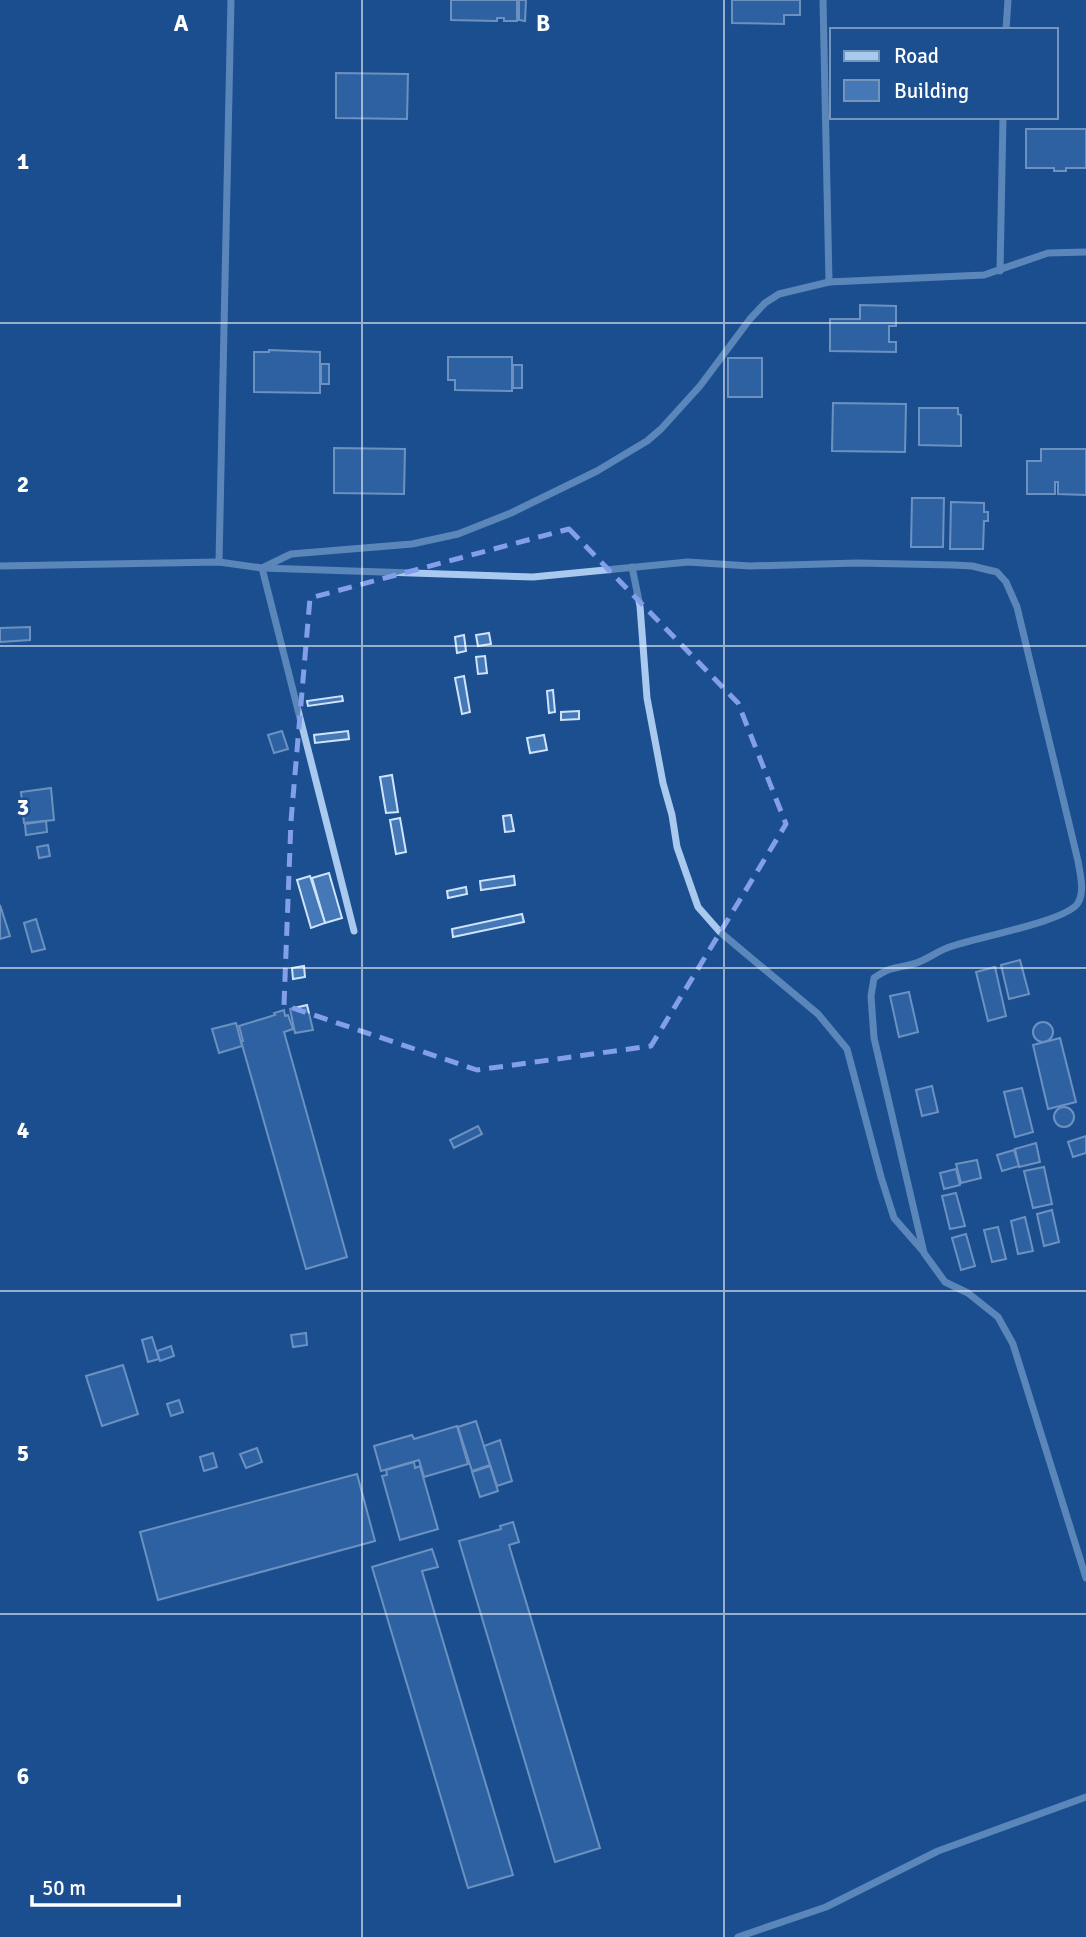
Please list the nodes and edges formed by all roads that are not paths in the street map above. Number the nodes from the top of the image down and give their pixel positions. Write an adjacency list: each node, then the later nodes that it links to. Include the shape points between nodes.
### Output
1 (232, 0): 9 (street)
2 (823, 0): 8 (street)
3 (1008, 0): 4 (street)
4 (1006, 28)
5 (1003, 119): 7 (street)
6 (1086, 252): 7 (street, via 1048,253)
7 (1000, 271): 8 (street)
8 (829, 282): 12 (street, via 793,288 765,303 661,429 625,455 551,494 435,540 290,554)
9 (219, 562): 10 (street); 12 (street)
10 (0, 566)
11 (632, 567): 12 (street, via 533,578); 14 (street, via 640,606 647,698 663,783 677,847 698,907 720,932 818,1014 847,1049 894,1218); 14 (street, via 688,562 972,566 997,572 1017,607 1082,891 1072,908 1048,919 947,948 874,978 870,996 874,1038)
12 (262, 568): 13 (street)
13 (354, 931)
14 (924, 1253): 15 (street, via 945,1282 998,1317 1013,1344)
15 (1086, 1578)
16 (1086, 1797): 17 (street, via 937,1851 826,1906)
17 (738, 1937)

